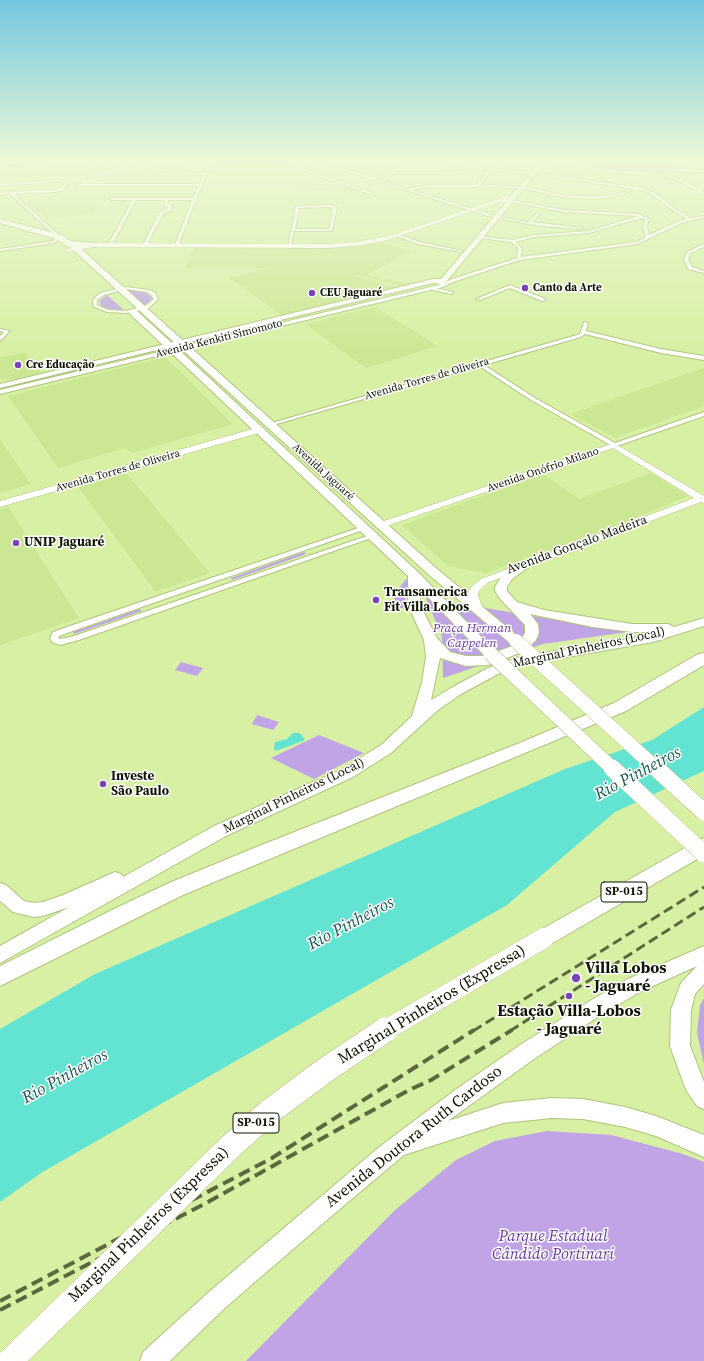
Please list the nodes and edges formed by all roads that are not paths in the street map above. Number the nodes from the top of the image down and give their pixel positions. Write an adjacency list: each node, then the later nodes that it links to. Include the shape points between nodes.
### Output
1 (0, 226): 26 (highway, Avenida Jaguaré)
2 (16, 226): 21 (highway, Avenida Jaguaré)
3 (45, 226): 16 (street)
4 (121, 226): 35 (street)
5 (154, 226): 36 (street)
6 (184, 226): 37 (street)
7 (293, 226): 19 (street)
8 (332, 226): 19 (street, via 332,229 327,230)
9 (426, 226): 24 (street)
10 (486, 226): 43 (main road)
11 (488, 226): 25 (main road)
12 (552, 226): 17 (street)
13 (607, 226): 18 (street)
14 (646, 226): 20 (street)
15 (674, 226): 23 (street)
16 (48, 228): 21 (street); 28 (street)
17 (574, 228): 18 (street); 22 (street)
18 (598, 228): 22 (street)
19 (292, 230): 39 (street)
20 (645, 230): 23 (street); 27 (street)
21 (38, 232): 28 (highway, Avenida Jaguaré)
22 (580, 233): 29 (street, via 534,236)
23 (657, 233): 27 (street)
24 (397, 235): 39 (street, via 354,244); 43 (street, via 420,243)
25 (481, 237): 29 (street); 47 (main road)
26 (44, 238): 28 (highway, Avenida Jaguaré); 30 (street)
27 (648, 238): 44 (street, via 628,245)
28 (56, 240): 33 (street); 40 (highway, Avenida Jaguaré)
29 (512, 241): 44 (street, via 520,248)
30 (34, 243): 32 (street); 33 (street)
31 (0, 244): 32 (street)
32 (8, 244): 41 (street)
33 (26, 245): 41 (street)
34 (93, 245): 35 (street); 40 (highway)
35 (110, 245): 36 (street)
36 (145, 245): 37 (street)
37 (177, 245): 39 (street)
38 (704, 245): 46 (street, via 693,248 686,259 690,268)
39 (289, 246)
40 (71, 247): 45 (highway, Avenida Jaguaré); 51 (highway, Avenida Jaguaré)
41 (15, 248): 42 (street)
42 (0, 250)
43 (461, 251): 50 (main road)
44 (519, 260): 48 (street)
45 (78, 261)
46 (704, 271)
47 (450, 273): 48 (main road); 50 (main road)
48 (465, 276): 50 (street)
49 (103, 284): 52 (highway, Avenida Jaguaré)
50 (438, 284): 61 (main road, Avenida Kenkiti Simomoto)
51 (121, 289): 52 (street); 55 (highway, Avenida Jaguaré); 55 (street, via 140,289 153,294 155,302)
52 (116, 296): 56 (highway, Avenida Jaguaré); 56 (street, via 102,294 94,304 111,312)
53 (478, 299): 54 (street, via 512,286)
54 (544, 300)
55 (143, 309): 56 (street); 61 (highway, Avenida Jaguaré)
56 (132, 312): 61 (highway, Avenida Jaguaré)
57 (586, 323): 59 (street)
58 (0, 330): 60 (street, via 8,331)
59 (582, 332): 62 (street, via 661,351); 63 (street, Avenida Torres de Oliveira, via 579,336)
60 (0, 339)
61 (177, 347): 64 (main road, Avenida Kenkiti Simomoto); 68 (highway, Avenida Jaguaré); 69 (highway, Avenida Jaguaré)
62 (704, 358)
63 (479, 364): 68 (street, Avenida Torres de Oliveira); 70 (street, via 533,400)
64 (54, 376): 65 (main road, Avenida Kenkiti Simomoto); 66 (main road, Avenida Kenkiti Simomoto)
65 (0, 386)
66 (0, 392)
67 (704, 414): 70 (street, Avenida Onófrio Milano)
68 (271, 424): 75 (highway, Avenida Jaguaré)
69 (256, 428): 72 (street, Avenida Torres de Oliveira); 76 (highway, Avenida Jaguaré)
70 (614, 445): 73 (street); 75 (street, Avenida Onófrio Milano)
71 (0, 497): 72 (street, Avenida Torres de Oliveira)
72 (12, 497): 74 (street, Avenida Torres de Oliveira)
73 (703, 499): 79 (street, Avenida Gonçalo Madeira)
74 (0, 504)
75 (381, 525): 86 (highway, Avenida Jaguaré)
76 (368, 532): 77 (street); 78 (street); 80 (highway, Avenida Jaguaré)
77 (311, 546): 78 (street); 81 (street)
78 (318, 554): 82 (street)
79 (523, 567): 84 (highway, via 507,577 501,588); 86 (street, Avenida Gonçalo Madeira, via 497,575 478,585 473,595)
80 (414, 575): 89 (highway, via 414,605); 95 (highway, Avenida Jaguaré, bridge, via 486,650)
81 (216, 579): 82 (street); 83 (street)
82 (223, 587): 85 (street)
83 (152, 601): 85 (street); 85 (street, via 56,634 54,638 60,642 76,638)
84 (513, 605): 88 (highway, via 555,617 632,628); 89 (highway, via 528,621 532,633 527,642 512,652 488,660 466,661 444,655)
85 (159, 609)
86 (478, 610): 92 (highway, Avenida Jaguaré, bridge, via 511,636)
87 (704, 622): 88 (highway, Marginal Pinheiros (Local))
88 (688, 626): 91 (highway, Marginal Pinheiros (Local), via 630,643 530,659 508,665 456,691)
89 (430, 640): 91 (highway, via 432,671)
90 (704, 658): 100 (highway, via 609,712 261,852 123,914)
91 (419, 719): 93 (highway, Marginal Pinheiros (Local), via 386,749 348,773)
92 (704, 812)
93 (220, 831): 96 (highway, via 93,890 43,908 19,907); 98 (highway, Marginal Pinheiros (Local))
94 (704, 846): 104 (highway, Marginal Pinheiros (Expressa) / SP-015, bridge, via 382,1032 324,1071 269,1112 231,1146)
95 (704, 854)
96 (0, 890)
97 (704, 954): 102 (highway, Avenida Doutora Ruth Cardoso, via 635,985 600,1005 462,1097)
98 (0, 955)
99 (704, 971): 101 (highway, via 688,989 684,999 681,1010 680,1046 693,1083)
100 (0, 976)
101 (704, 1099)
102 (400, 1146): 103 (highway, via 503,1113 552,1108 583,1109 625,1118 656,1126); 105 (highway, Avenida Doutora Ruth Cardoso, via 320,1210)
103 (704, 1146)
104 (10, 1361)
105 (152, 1361)

